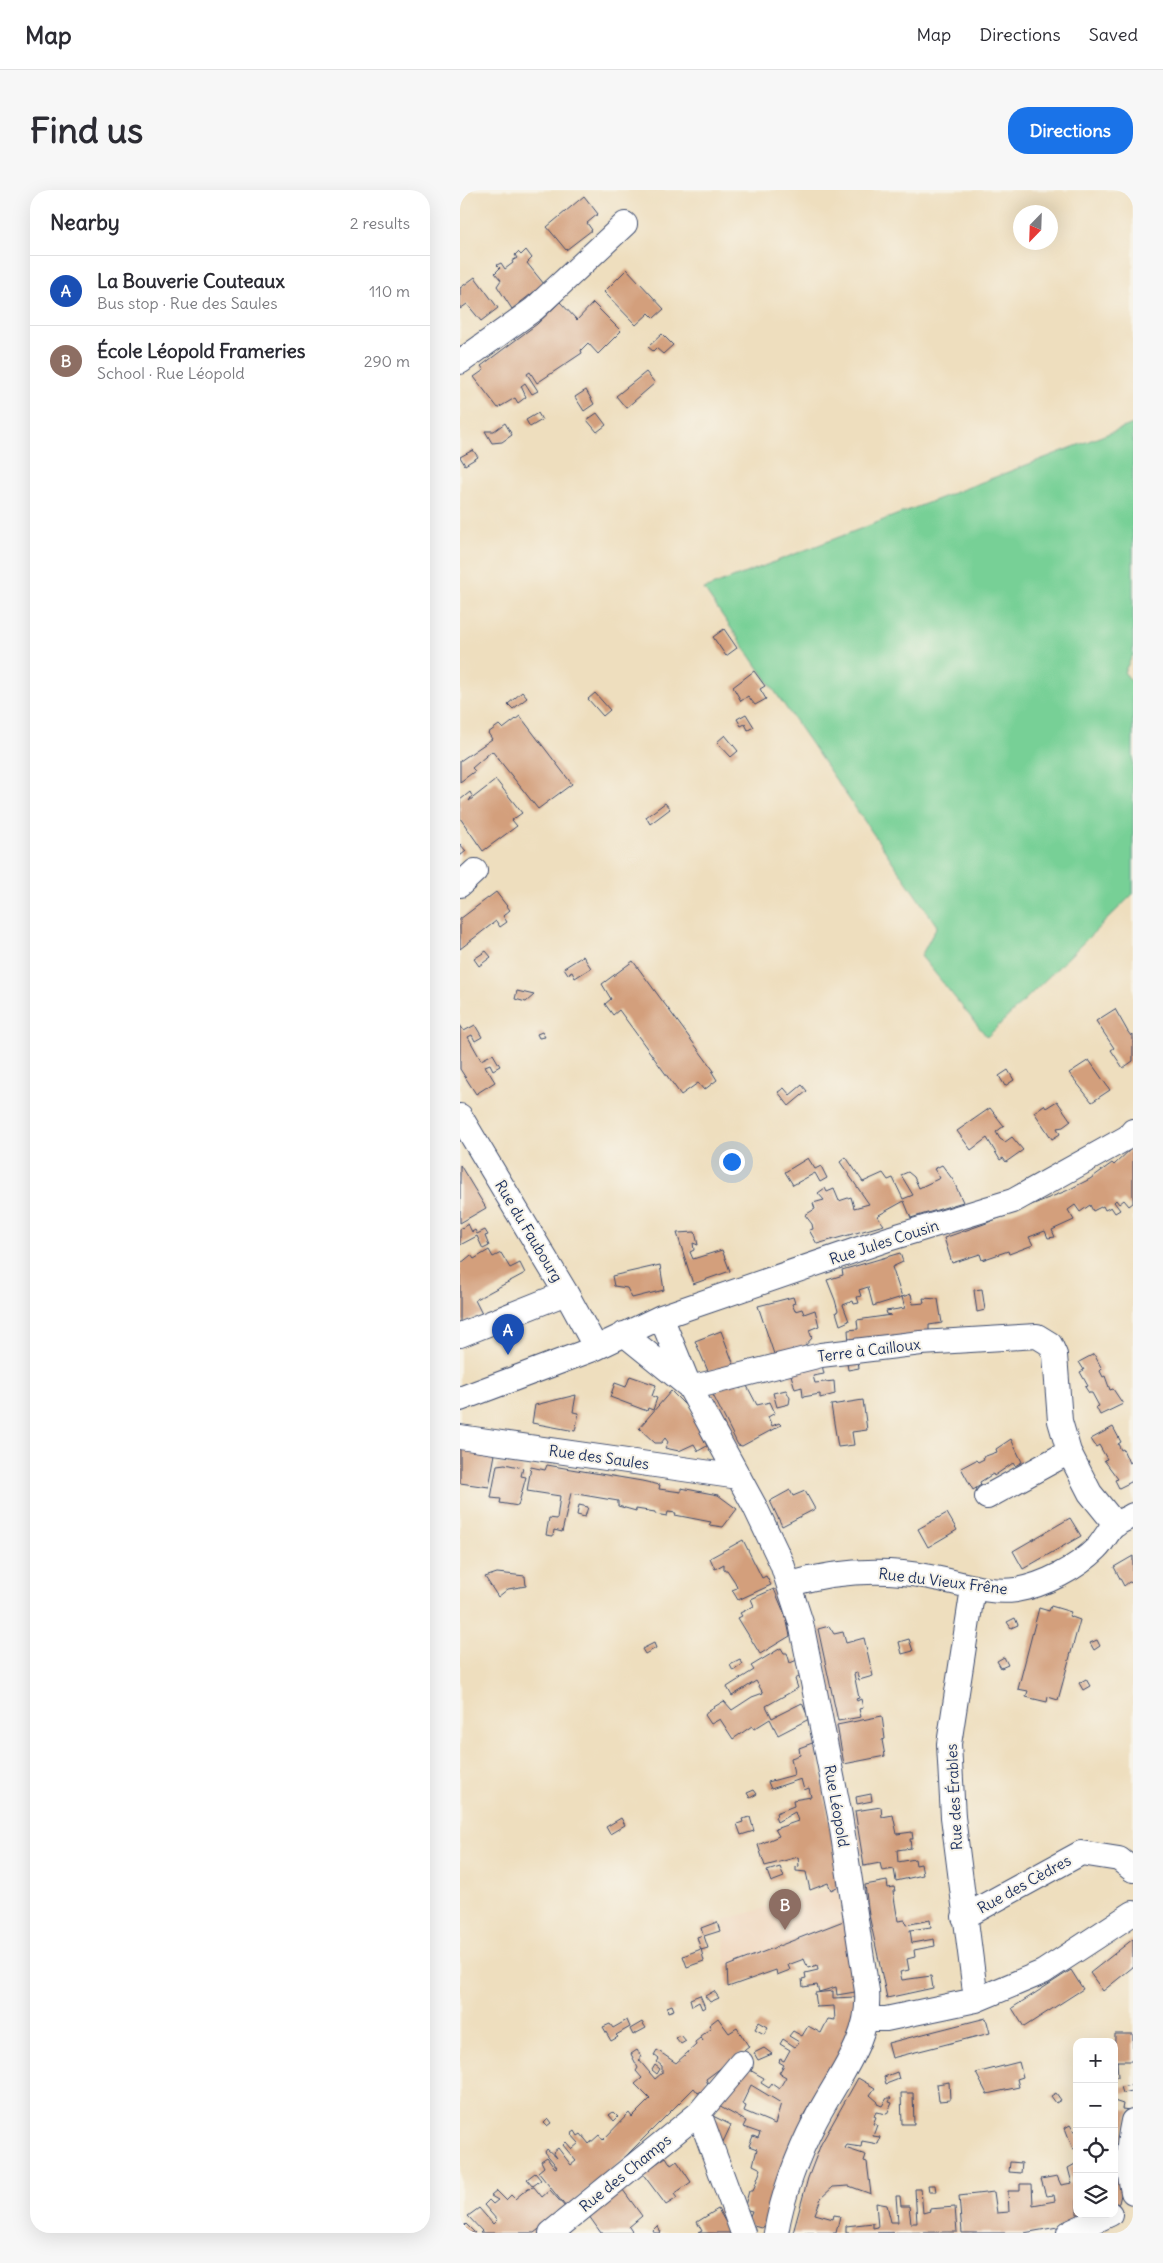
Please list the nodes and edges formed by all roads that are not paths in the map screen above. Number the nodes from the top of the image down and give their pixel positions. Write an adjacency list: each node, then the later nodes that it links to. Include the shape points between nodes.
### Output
1 (625, 224): 2 (street, via 534,309)
2 (460, 362)
3 (460, 1116): 5 (street, Rue du Faubourg)
4 (1133, 1131): 6 (street, Rue Jules Cousin, via 1128,1137 1013,1201 891,1238)
5 (566, 1293): 8 (street); 9 (street, Rue du Faubourg)
6 (661, 1317): 7 (street, Rue Jules Cousin); 10 (street, Rue Léopold)
7 (624, 1334): 9 (street); 10 (street, Rue Léopold)
8 (460, 1335)
9 (596, 1348): 11 (street)
10 (690, 1388): 13 (street, Terre à Cailloux, via 821,1355 896,1345 1032,1336 1043,1338 1055,1355 1062,1429); 14 (street, Rue Léopold)
11 (460, 1399)
12 (460, 1437): 14 (street, Rue des Saules)
13 (1069, 1452): 15 (street); 16 (street, via 1090,1493)
14 (738, 1477): 17 (street, Rue Léopold)
15 (987, 1498)
16 (1124, 1520): 18 (street, Rue du Vieux Frêne, via 1069,1569 1044,1581 1016,1590)
17 (790, 1584): 18 (street, Rue du Vieux Frêne, via 824,1574 884,1571 930,1577); 23 (street, Rue Léopold, via 802,1623 840,1816 867,1991)
18 (973, 1588): 21 (street, Rue des Érables, via 949,1744 952,1817)
19 (1133, 1870): 21 (street, Rue des Cèdres, via 1119,1859 1081,1853)
20 (1133, 1914): 22 (street, via 1043,1972)
21 (964, 1917): 22 (street, Rue des Cèdres)
22 (976, 2000): 23 (street, via 886,2019)
23 (866, 2019): 33 (street, Rue Léopold, via 858,2044 808,2136)
24 (741, 2063): 25 (street, Rue des Champs)
25 (699, 2113): 31 (street, Rue des Champs); 32 (street)
26 (1133, 2121): 27 (street, via 1127,2167)
27 (1133, 2192)
28 (1133, 2203): 29 (street)
29 (1118, 2210)
30 (1101, 2218): 34 (street)
31 (551, 2233)
32 (743, 2233)
33 (776, 2233)
34 (1069, 2233)

